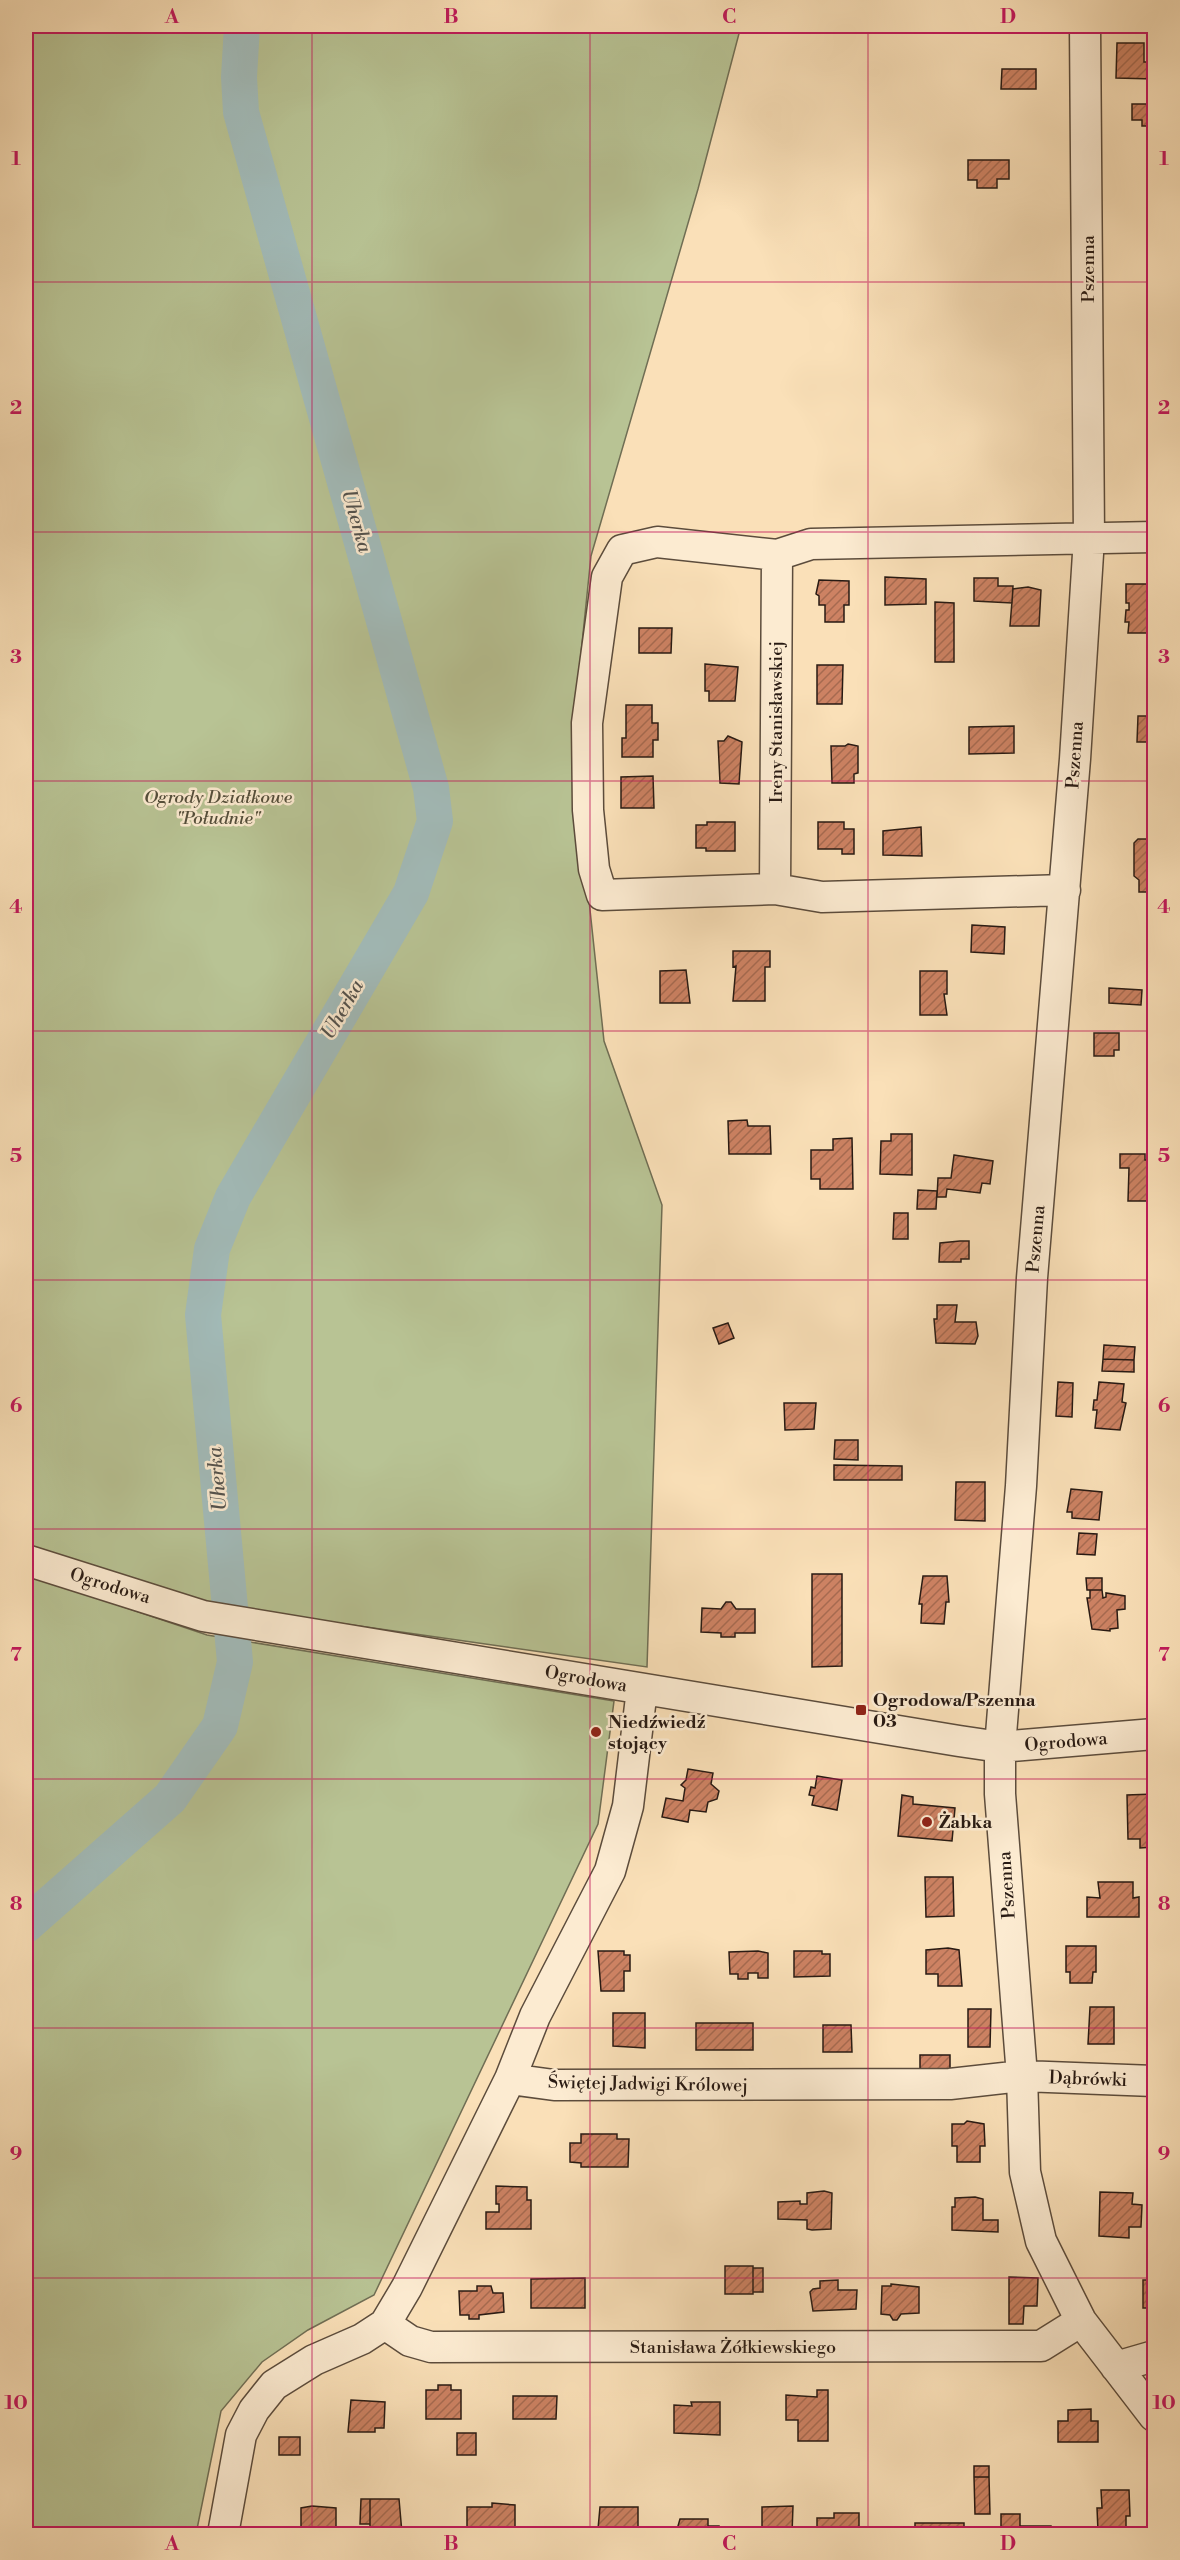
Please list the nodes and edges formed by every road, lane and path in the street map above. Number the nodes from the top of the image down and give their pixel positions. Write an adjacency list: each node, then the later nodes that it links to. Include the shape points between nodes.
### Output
1 (1085, 26): 3 (street, Pszenna)
2 (1155, 537): 3 (street)
3 (1089, 538): 4 (street, via 812,544); 6 (street, Pszenna)
4 (777, 555): 5 (street, Ireny Stanisławskiej); 5 (street, via 657,542 622,550 606,577 587,723 588,810 594,869 602,896)
5 (775, 889): 6 (street, via 822,897)
6 (1065, 890): 10 (street, Pszenna, via 1032,1278 1021,1486)
7 (26, 1560): 8 (street, Ogrodowa, via 203,1616)
8 (642, 1689): 10 (street, Ogrodowa); 12 (street, via 628,1806 616,1854 603,1887 535,2016)
9 (1155, 1734): 10 (street, Ogrodowa)
10 (1000, 1747): 11 (street, Pszenna, via 1000,1794)
11 (1022, 2076): 12 (street, Świętej Jadwigi Królowej, via 950,2084 554,2085); 13 (street, Dąbrówki); 14 (street, Pszenna, via 1025,2172 1041,2241)
12 (510, 2079): 15 (street)
13 (1155, 2081)
14 (1081, 2321): 15 (street, Stanisława Żółkiewskiego, via 1041,2346 431,2347 410,2341); 17 (street, Pszenna)
15 (385, 2324): 19 (street, via 274,2385 254,2410 242,2435)
16 (1155, 2356): 17 (street)
17 (1116, 2367): 18 (street, Pszenna)
18 (1155, 2416)
19 (223, 2535)

